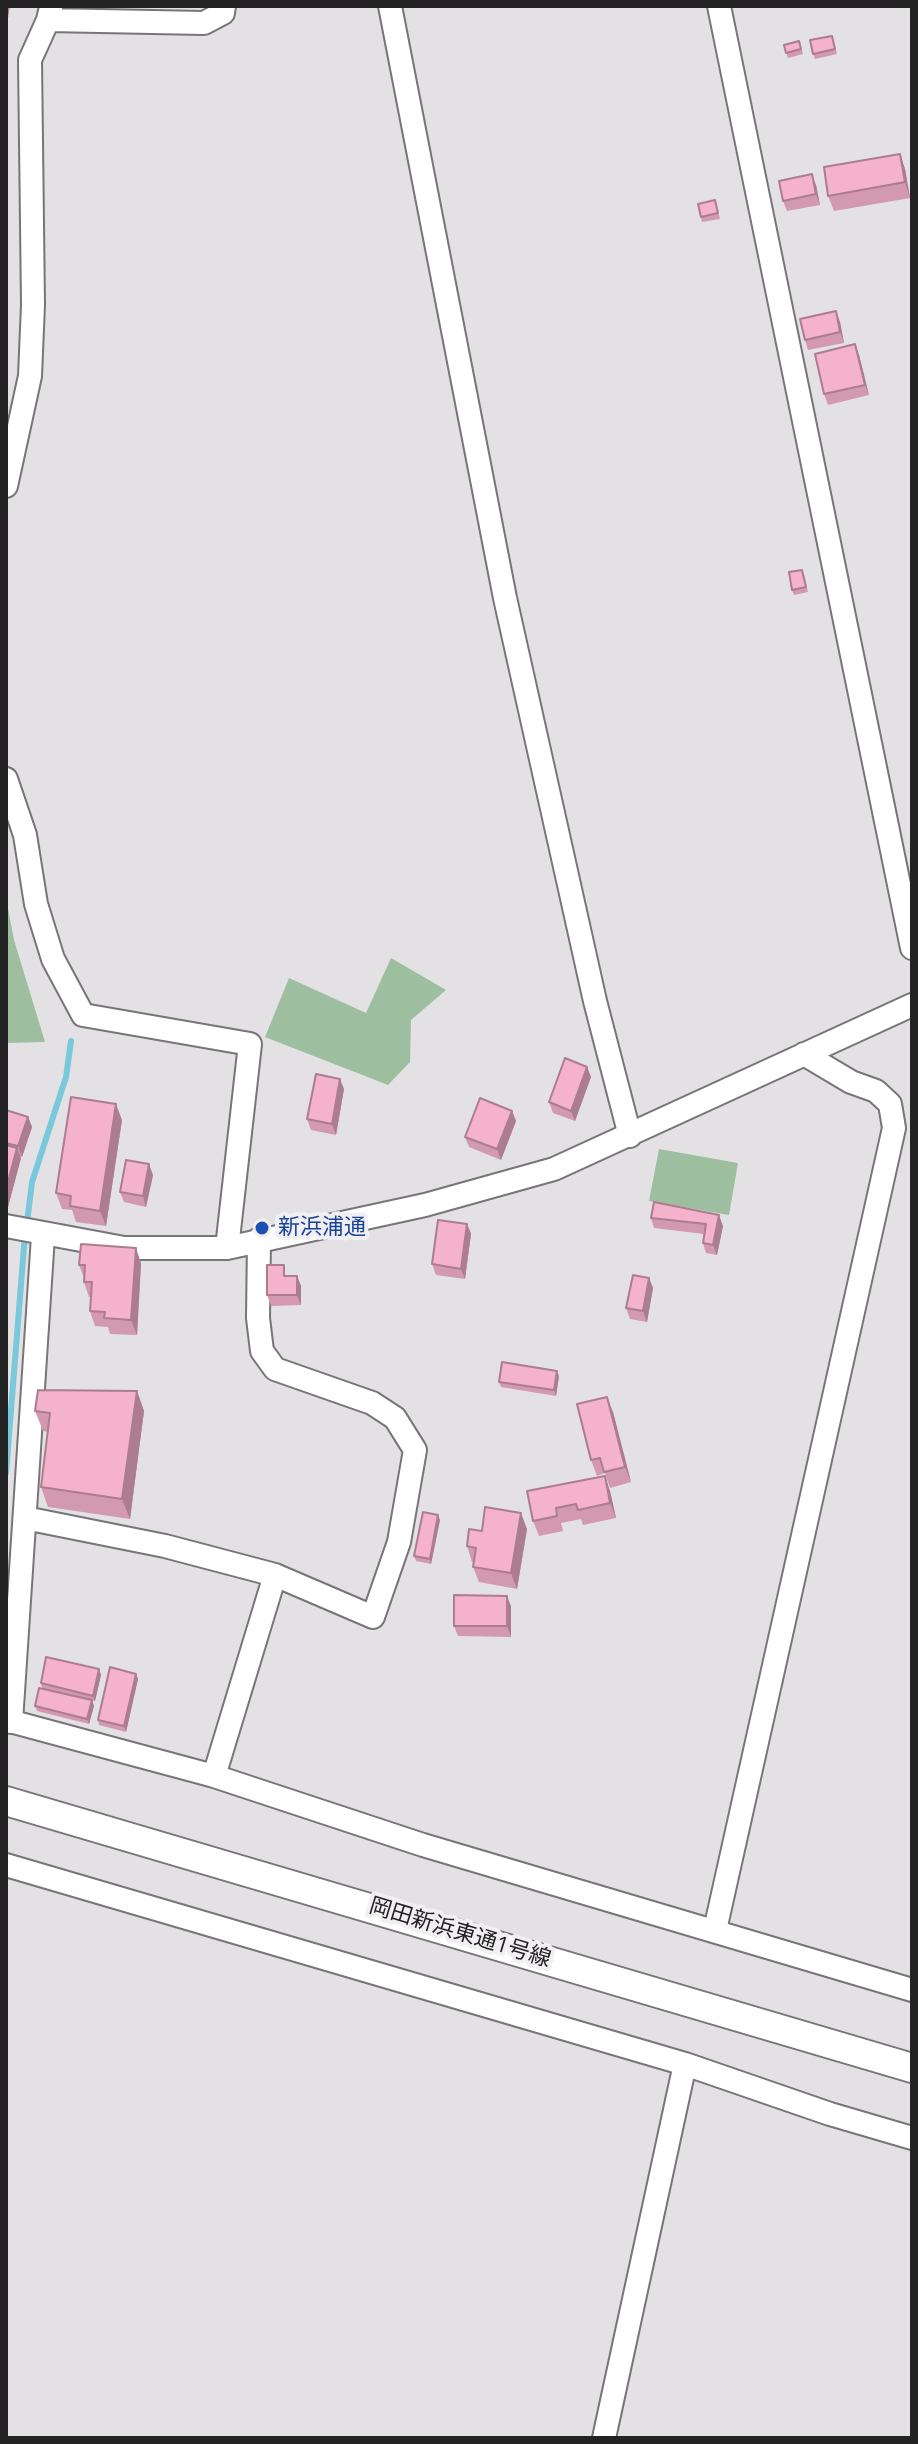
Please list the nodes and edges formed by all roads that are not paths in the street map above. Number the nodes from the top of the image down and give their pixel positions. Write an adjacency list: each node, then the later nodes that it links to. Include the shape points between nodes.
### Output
1 (224, 6): 4 (street, via 223,13 204,23)
2 (390, 6): 10 (street, via 505,598)
3 (719, 6): 7 (street)
4 (50, 13): 5 (street, via 30,60 30,376)
5 (6, 486)
6 (6, 779): 14 (street, via 25,835 36,904 53,959 83,1015 250,1044)
7 (912, 948)
8 (912, 1005): 9 (street)
9 (804, 1054): 10 (street); 21 (street, via 876,1091 890,1104 894,1128)
10 (630, 1136): 13 (street, via 554,1169 425,1205)
11 (8, 1227): 12 (street)
12 (39, 1234): 14 (street, via 124,1248); 15 (street)
13 (259, 1239): 14 (street); 16 (street, via 262,1351 275,1369 372,1403 395,1418 415,1450 399,1542 373,1617)
14 (227, 1248)
15 (25, 1518): 16 (street); 17 (street)
16 (275, 1575): 18 (street)
17 (8, 1721): 18 (street)
18 (214, 1776): 21 (street, via 423,1845)
19 (6, 1801): 24 (street, 岡田新浜東通1号線)
20 (6, 1865): 23 (street)
21 (715, 1930): 22 (street)
22 (912, 1990)
23 (685, 2064): 25 (street); 26 (street)
24 (912, 2068)
25 (912, 2138)
26 (604, 2438)

